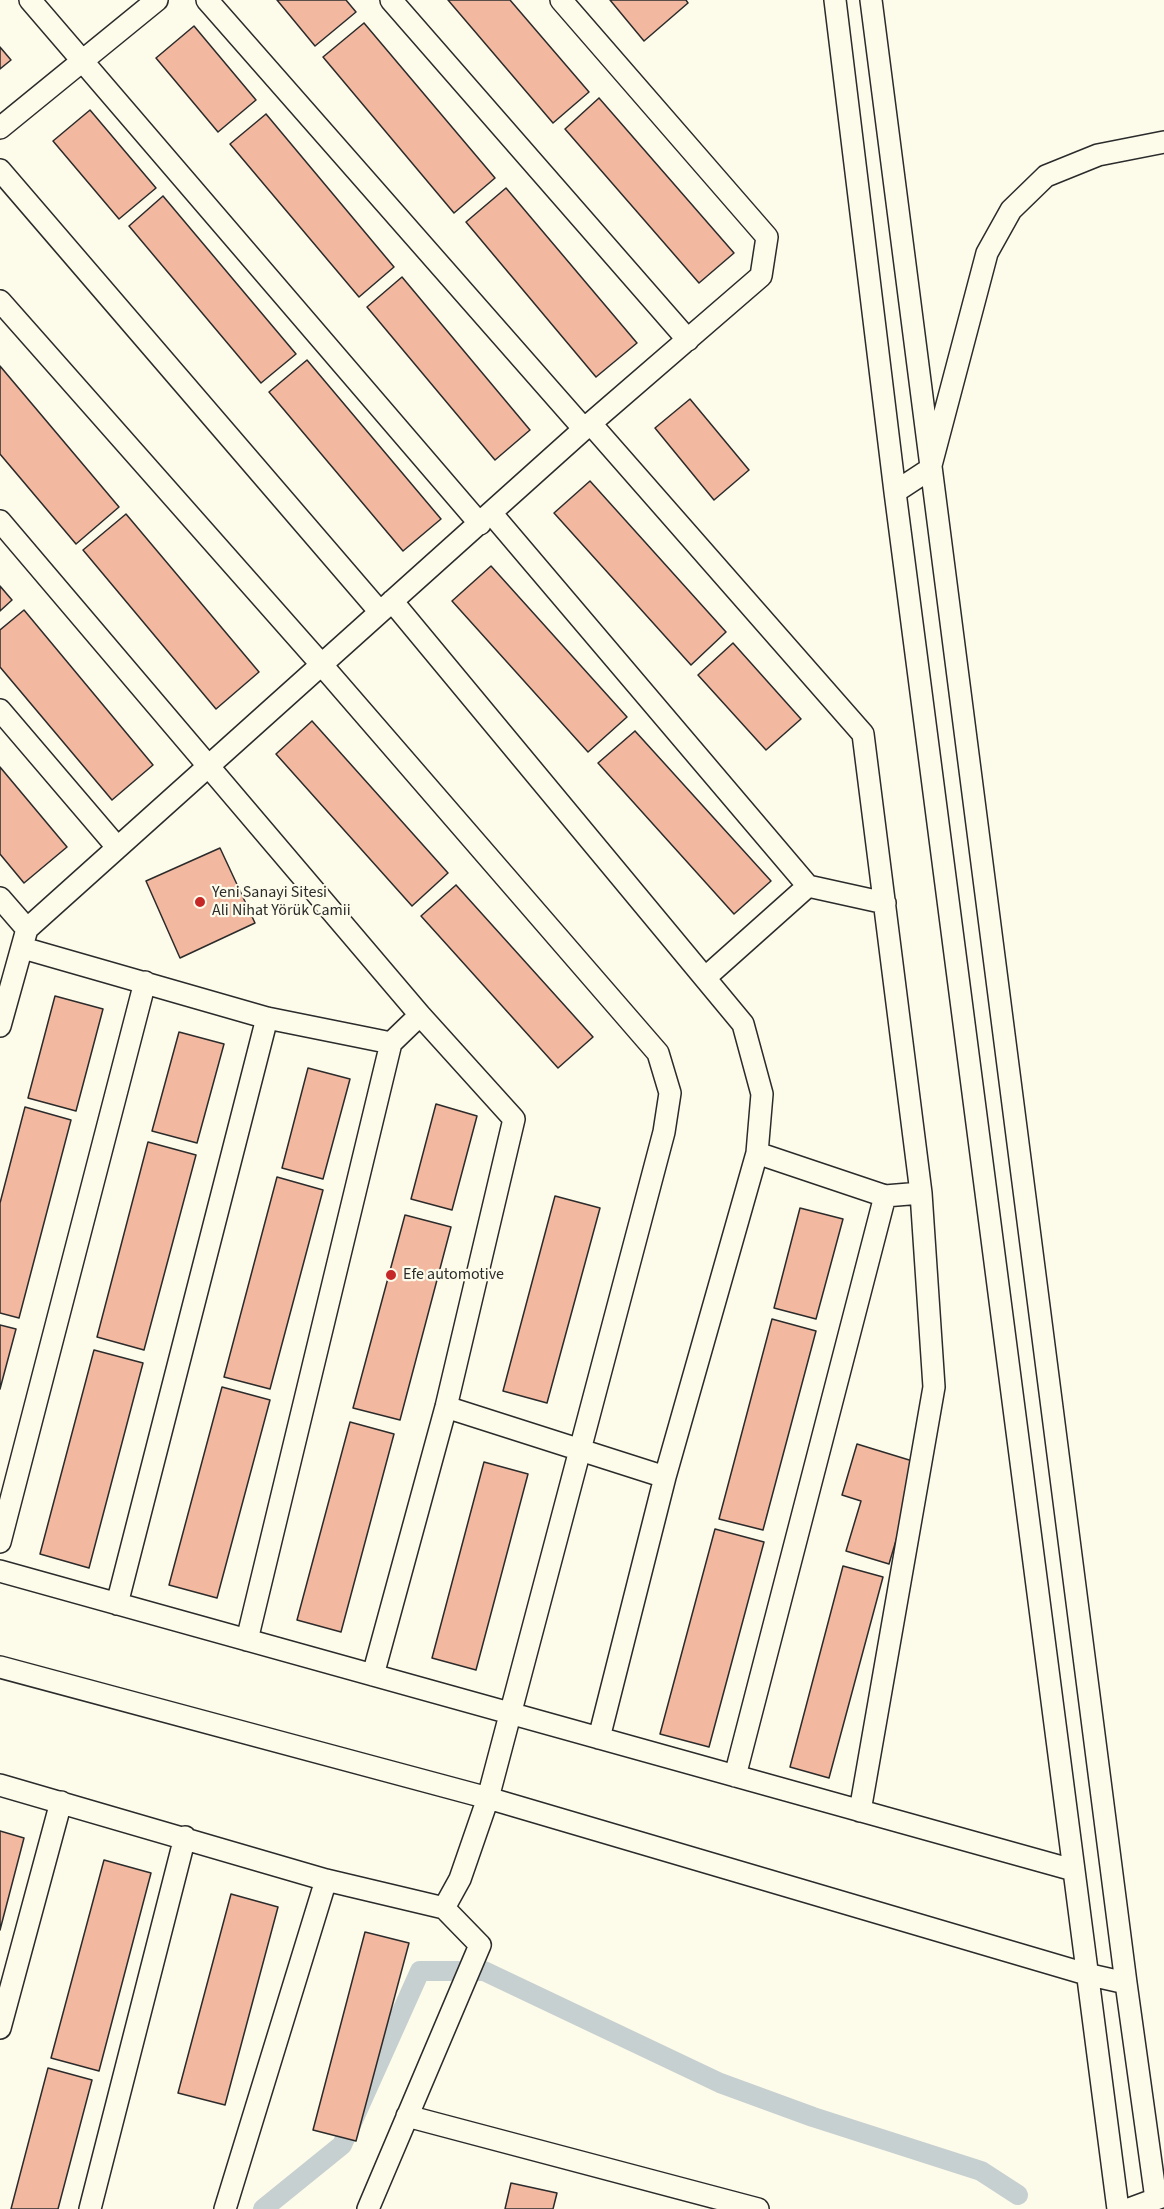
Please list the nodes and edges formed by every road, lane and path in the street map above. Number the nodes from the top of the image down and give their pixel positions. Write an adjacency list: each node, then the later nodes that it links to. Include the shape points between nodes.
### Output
1 (30, 0): 8 (street)
2 (157, 0): 8 (street)
3 (207, 0): 14 (street)
4 (391, 0): 13 (street)
5 (561, 0): 13 (street, via 767,237 761,276)
6 (835, 0): 16 (street)
7 (871, 0): 15 (street)
8 (82, 61): 9 (street); 17 (street)
9 (0, 128)
10 (1164, 142): 15 (street, via 1098,155 1046,176 1011,210 987,254)
11 (0, 171): 19 (street)
12 (0, 301): 20 (street)
13 (688, 340): 14 (street)
14 (588, 427): 17 (street); 26 (street, via 862,734)
15 (930, 469): 16 (street); 58 (street)
16 (894, 492): 54 (street)
17 (486, 519): 19 (street); 24 (street)
18 (0, 521): 22 (street)
19 (386, 607): 20 (street); 28 (street)
20 (321, 664): 22 (street); 38 (street, via 658,1053 670,1093 664,1132)
21 (0, 710): 23 (street)
22 (207, 766): 23 (street); 30 (street)
23 (117, 847): 27 (street)
24 (808, 886): 26 (street); 28 (street)
25 (0, 898): 27 (street)
26 (885, 903): 35 (street)
27 (25, 939): 29 (street); 32 (street)
28 (706, 976): 34 (street, via 743,1024 762,1094)
29 (145, 982): 31 (street); 40 (street)
30 (420, 1015): 33 (street); 37 (street, via 514,1119)
31 (267, 1018): 33 (street); 42 (street)
32 (0, 1026)
33 (391, 1043): 43 (street)
34 (757, 1154): 36 (street); 39 (street)
35 (921, 1193): 36 (street); 52 (street, via 934,1387)
36 (885, 1196): 48 (street)
37 (446, 1407): 38 (street); 45 (street)
38 (581, 1451): 39 (street); 46 (street)
39 (665, 1477): 47 (street)
40 (0, 1542)
41 (0, 1571): 42 (street)
42 (117, 1604): 43 (street)
43 (247, 1640): 45 (street)
44 (0, 1667): 50 (street)
45 (373, 1675): 46 (street)
46 (511, 1714): 47 (street); 50 (street)
47 (599, 1738): 48 (street)
48 (735, 1776): 52 (street)
49 (0, 1785): 51 (street)
50 (488, 1798): 56 (street, via 460,1879); 57 (street)
51 (61, 1802): 53 (street); 59 (street)
52 (860, 1811): 54 (street)
53 (185, 1837): 55 (street); 62 (street)
54 (1072, 1870): 57 (street)
55 (326, 1880): 56 (street); 63 (street)
56 (444, 1908): 60 (street, via 480,1945)
57 (1086, 1974): 58 (street); 66 (street)
58 (1126, 1983): 61 (street)
59 (0, 2028)
60 (407, 2116): 64 (street); 65 (street)
61 (1160, 2197): 67 (street)
62 (90, 2209)
63 (225, 2209)
64 (368, 2209)
65 (758, 2209)
66 (1118, 2209)
67 (1129, 2209)

